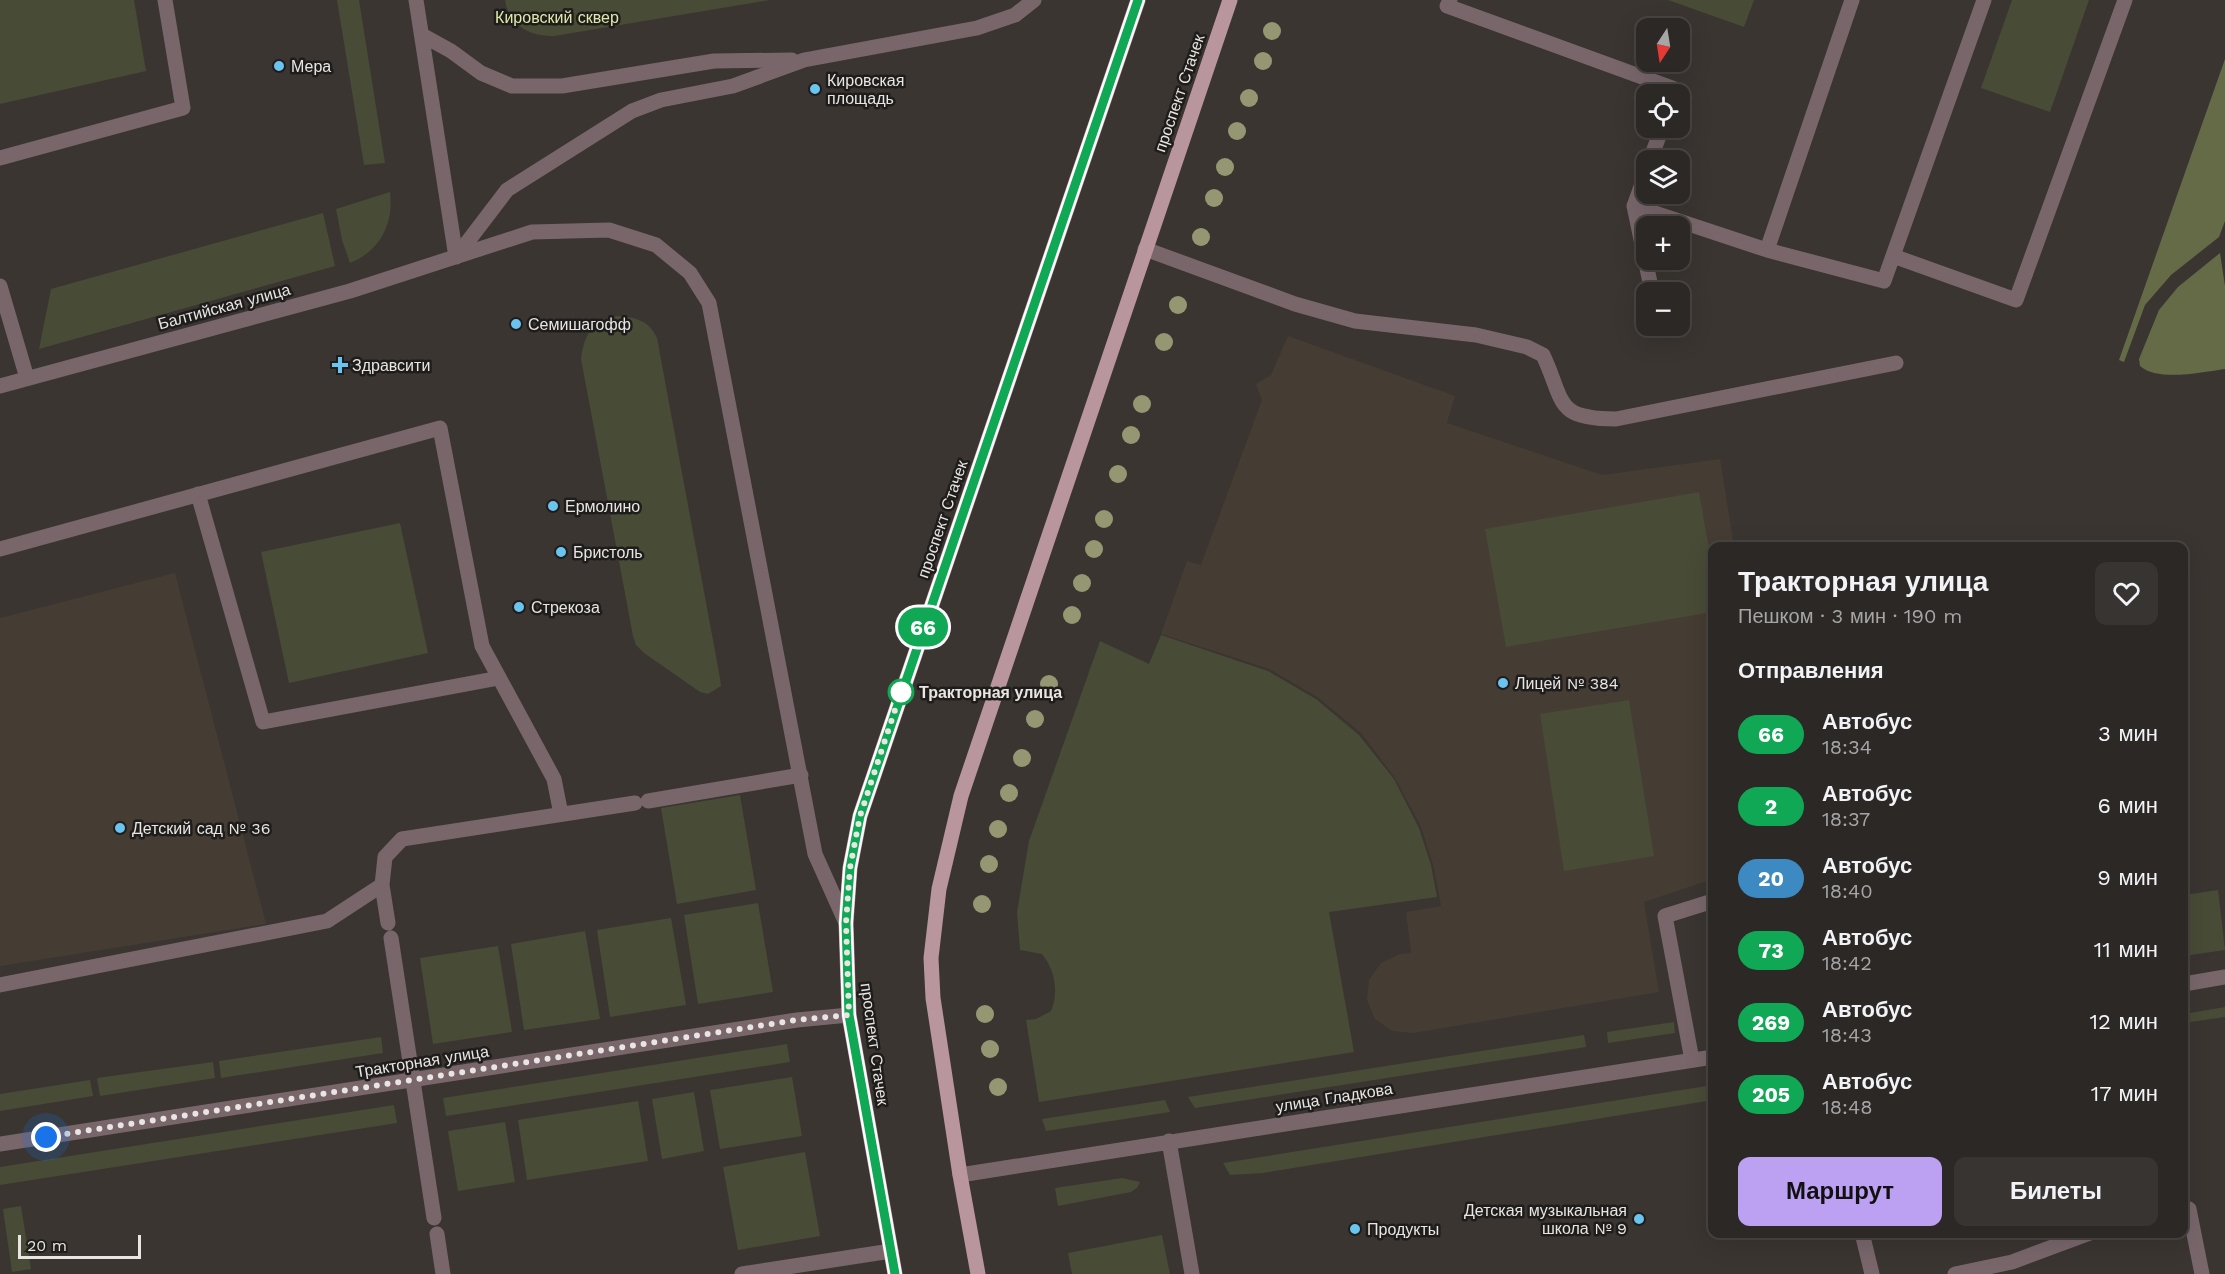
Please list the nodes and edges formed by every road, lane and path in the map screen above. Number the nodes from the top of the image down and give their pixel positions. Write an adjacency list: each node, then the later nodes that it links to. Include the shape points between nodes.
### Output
1 (165, 0): 13 (street, via 183,108)
2 (416, 0): 10 (street)
3 (1034, 0): 11 (street, via 1015,15 977,28)
4 (1138, 0): 32 (main road, проспект Стачек, via 860,816 850,868)
5 (1230, 0): 16 (main road, проспект Стачек)
6 (1450, 0): 12 (street, via 1447,6)
7 (1852, 0): 17 (street)
8 (1984, 0): 18 (street)
9 (2125, 0): 18 (street, via 2016,300)
10 (422, 36): 11 (street, via 481,73 512,86 562,86 714,61); 19 (street)
11 (804, 60): 19 (street, via 733,86 661,100 633,111 507,190)
12 (1661, 84)
13 (0, 158)
14 (1636, 200): 15 (street)
15 (1634, 206): 17 (street); 20 (street)
16 (1145, 249): 22 (street, via 1295,304 1355,321 1476,335 1527,347 1544,355 1558,397 1572,413 1593,419 1616,419); 42 (main road, проспект Стачек, via 961,796 939,889 931,958 933,998)
17 (1767, 250): 18 (street, via 1884,281)
18 (1893, 256)
19 (456, 257): 23 (street, Балтийская улица, via 350,291); 28 (street, Балтийская улица, via 532,232 609,230 656,245 690,273 709,303)
20 (1650, 282)
21 (0, 286): 23 (street)
22 (1896, 363)
23 (27, 378): 24 (street, Балтийская улица)
24 (0, 386)
25 (198, 494): 26 (street); 27 (street, via 262,722); 27 (street, via 440,428 482,646)
26 (0, 549)
27 (499, 678): 29 (street, via 554,779)
28 (801, 775): 29 (street); 32 (street, Балтийская улица, via 815,854)
29 (561, 814): 30 (street, via 402,839 385,857)
30 (382, 885): 35 (street, via 327,921); 39 (street)
31 (1708, 902): 38 (street, via 1665,916)
32 (846, 923): 36 (main road, проспект Стачек)
33 (2225, 977): 34 (street)
34 (2188, 983)
35 (0, 985)
36 (849, 1015): 39 (street, Тракторная улица); 48 (main road, проспект Стачек)
37 (1708, 1058): 38 (street, улица Гладкова)
38 (1692, 1060): 40 (street, улица Гладкова)
39 (412, 1080): 41 (street, Тракторная улица); 44 (street)
40 (1169, 1141): 42 (street, улица Гладкова); 53 (street)
41 (0, 1144)
42 (960, 1174): 52 (main road, проспект Стачек)
43 (2188, 1209): 56 (street)
44 (434, 1218)
45 (436, 1234): 49 (street)
46 (1863, 1238): 54 (street)
47 (2077, 1238): 55 (street, via 2012,1262)
48 (891, 1251): 50 (street); 51 (main road, проспект Стачек)
49 (443, 1274)
50 (742, 1274)
51 (895, 1274)
52 (978, 1274)
53 (1192, 1274)
54 (1872, 1274)
55 (1955, 1274)
56 (2202, 1274)

